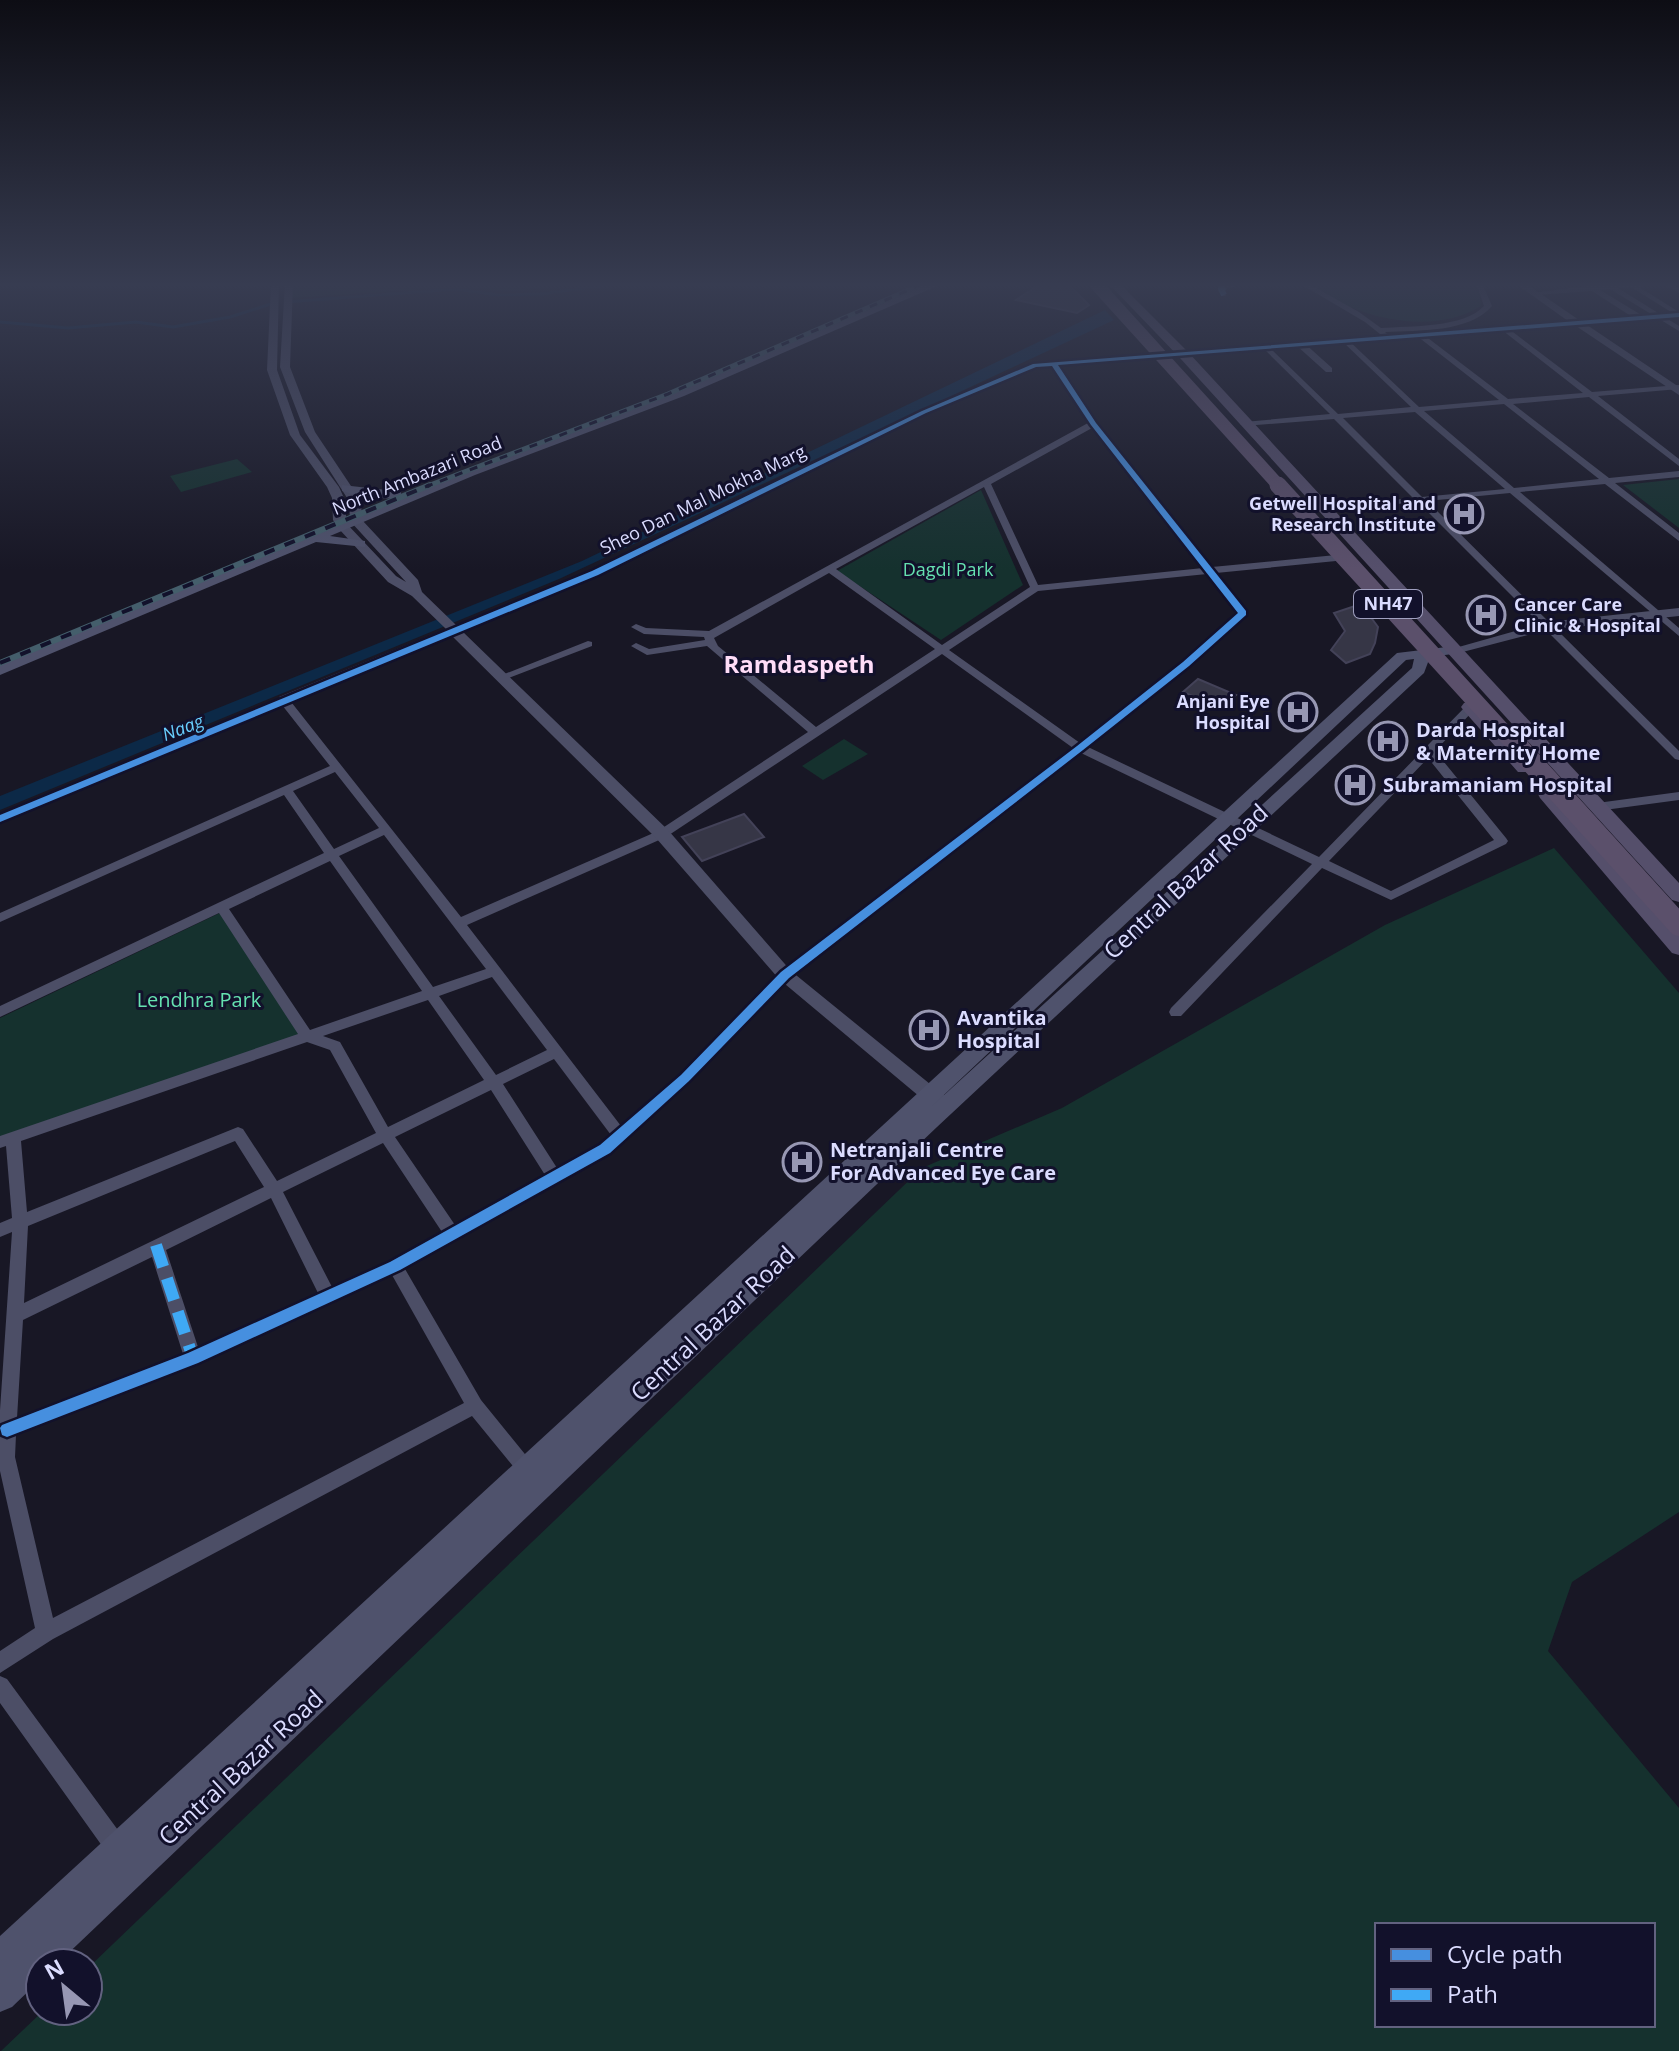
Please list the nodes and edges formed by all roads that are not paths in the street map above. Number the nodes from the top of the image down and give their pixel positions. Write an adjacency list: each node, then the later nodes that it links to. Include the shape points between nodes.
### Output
1 (275, 379): 31 (street, via 295,435 333,487)
2 (290, 379): 26 (street, via 310,432)
3 (698, 379): 28 (main road, North Ambazari Road)
4 (715, 379): 31 (main road, North Ambazari Road)
5 (1000, 379): 44 (street, Sheo Dan Mal Mokha Marg, via 595,573)
6 (1064, 379): 20 (street)
7 (1175, 379): 35 (main road)
8 (1182, 379): 76 (highway, NH47, bridge)
9 (1192, 379): 73 (highway, NH47)
10 (1205, 379): 21 (main road)
11 (1298, 379): 19 (street)
12 (1386, 379): 18 (street)
13 (1477, 379): 17 (street)
14 (1570, 379): 16 (street)
15 (1677, 389): 16 (street)
16 (1590, 394): 17 (street); 22 (street)
17 (1507, 402): 18 (street); 24 (street)
18 (1417, 409): 19 (street); 27 (street)
19 (1335, 416): 21 (street); 29 (street)
20 (1093, 424): 25 (street); 37 (street)
21 (1244, 424): 30 (main road)
22 (1679, 463)
23 (1679, 474): 24 (street)
24 (1606, 482): 27 (street); 32 (street)
25 (987, 484): 36 (street); 38 (street)
26 (346, 488): 28 (main road); 31 (street, via 355,501)
27 (1513, 490): 29 (street); 41 (street)
28 (396, 495): 31 (main road, North Ambazari Road)
29 (1420, 499): 30 (street); 42 (street)
30 (1324, 509): 50 (main road)
31 (348, 520): 33 (main road, North Ambazari Road); 34 (street); 39 (street, via 414,583); 52 (main road, North Ambazari Road)
32 (1679, 538)
33 (313, 539): 34 (main road); 53 (main road, North Ambazari Road)
34 (360, 544): 39 (street, via 392,579)
35 (1336, 558): 37 (street); 51 (main road)
36 (829, 569): 46 (street); 49 (street)
37 (1210, 571): 38 (street); 58 (street, via 1243,613)
38 (1035, 588): 49 (street)
39 (416, 593): 44 (street)
40 (1679, 612): 41 (street)
41 (1658, 614): 42 (street); 45 (street)
42 (1547, 626): 50 (street); 60 (street)
43 (636, 627): 46 (street)
44 (455, 632): 54 (street); 55 (street, Sheo Dan Mal Mokha Marg)
45 (1679, 633)
46 (710, 638): 48 (street, via 647,652); 57 (street)
47 (588, 644): 54 (street)
48 (636, 646)
49 (941, 650): 57 (street); 58 (street)
50 (1455, 650): 51 (main road); 64 (main road)
51 (1423, 655): 56 (main road); 66 (main road, Central Bazar Road, via 1419,670)
52 (0, 662)
53 (0, 670)
54 (502, 677): 68 (street)
55 (284, 700): 61 (street); 65 (street)
56 (1470, 708): 59 (street); 77 (main road)
57 (816, 733): 68 (street)
58 (1080, 748): 66 (street); 79 (street)
59 (1429, 751): 70 (street); 70 (street, via 1502,841 1391,896)
60 (1679, 757)
61 (337, 767): 62 (street); 67 (street)
62 (286, 790): 69 (street); 74 (street)
63 (1679, 796): 64 (street)
64 (1597, 807): 71 (main road)
65 (0, 819)
66 (1236, 823): 70 (street); 86 (main road, Central Bazar Road)
67 (386, 829): 69 (street); 75 (street)
68 (662, 834): 75 (street); 79 (street)
69 (332, 854): 72 (street); 80 (street)
70 (1321, 864): 82 (street)
71 (1679, 895)
72 (221, 906): 81 (street); 83 (street)
73 (1679, 911)
74 (0, 918)
75 (457, 924): 78 (street)
76 (1679, 925)
77 (1679, 948)
78 (493, 972): 80 (street); 84 (street)
79 (785, 975): 86 (street); 87 (street, via 685,1078)
80 (429, 994): 83 (street); 85 (street)
81 (0, 1012)
82 (1176, 1012)
83 (307, 1036): 88 (street, via 335,1046); 89 (street)
84 (556, 1052): 85 (street); 87 (street)
85 (494, 1083): 88 (street); 90 (street)
86 (938, 1101): 103 (main road, Central Bazar Road); 109 (main road, Central Bazar Road)
87 (620, 1135): 90 (street)
88 (386, 1136): 91 (street); 94 (street)
89 (7, 1140): 92 (street)
90 (555, 1177): 94 (street)
91 (275, 1191): 92 (street, via 238,1133); 95 (street); 97 (street)
92 (20, 1224): 93 (street); 98 (street)
93 (0, 1230)
94 (452, 1234): 96 (street)
95 (156, 1245): 98 (street); 99 (street)
96 (395, 1266): 97 (street); 100 (street)
97 (328, 1296): 99 (street)
98 (14, 1316): 101 (street)
99 (193, 1358): 101 (street)
100 (475, 1406): 103 (street); 104 (street)
101 (7, 1430): 102 (street)
102 (3, 1459): 104 (street)
103 (527, 1470): 107 (main road, Central Bazar Road)
104 (46, 1632): 105 (street)
105 (0, 1663)
106 (0, 1686): 107 (street)
107 (118, 1849): 108 (main road, Central Bazar Road)
108 (0, 1958)
109 (0, 1995)

